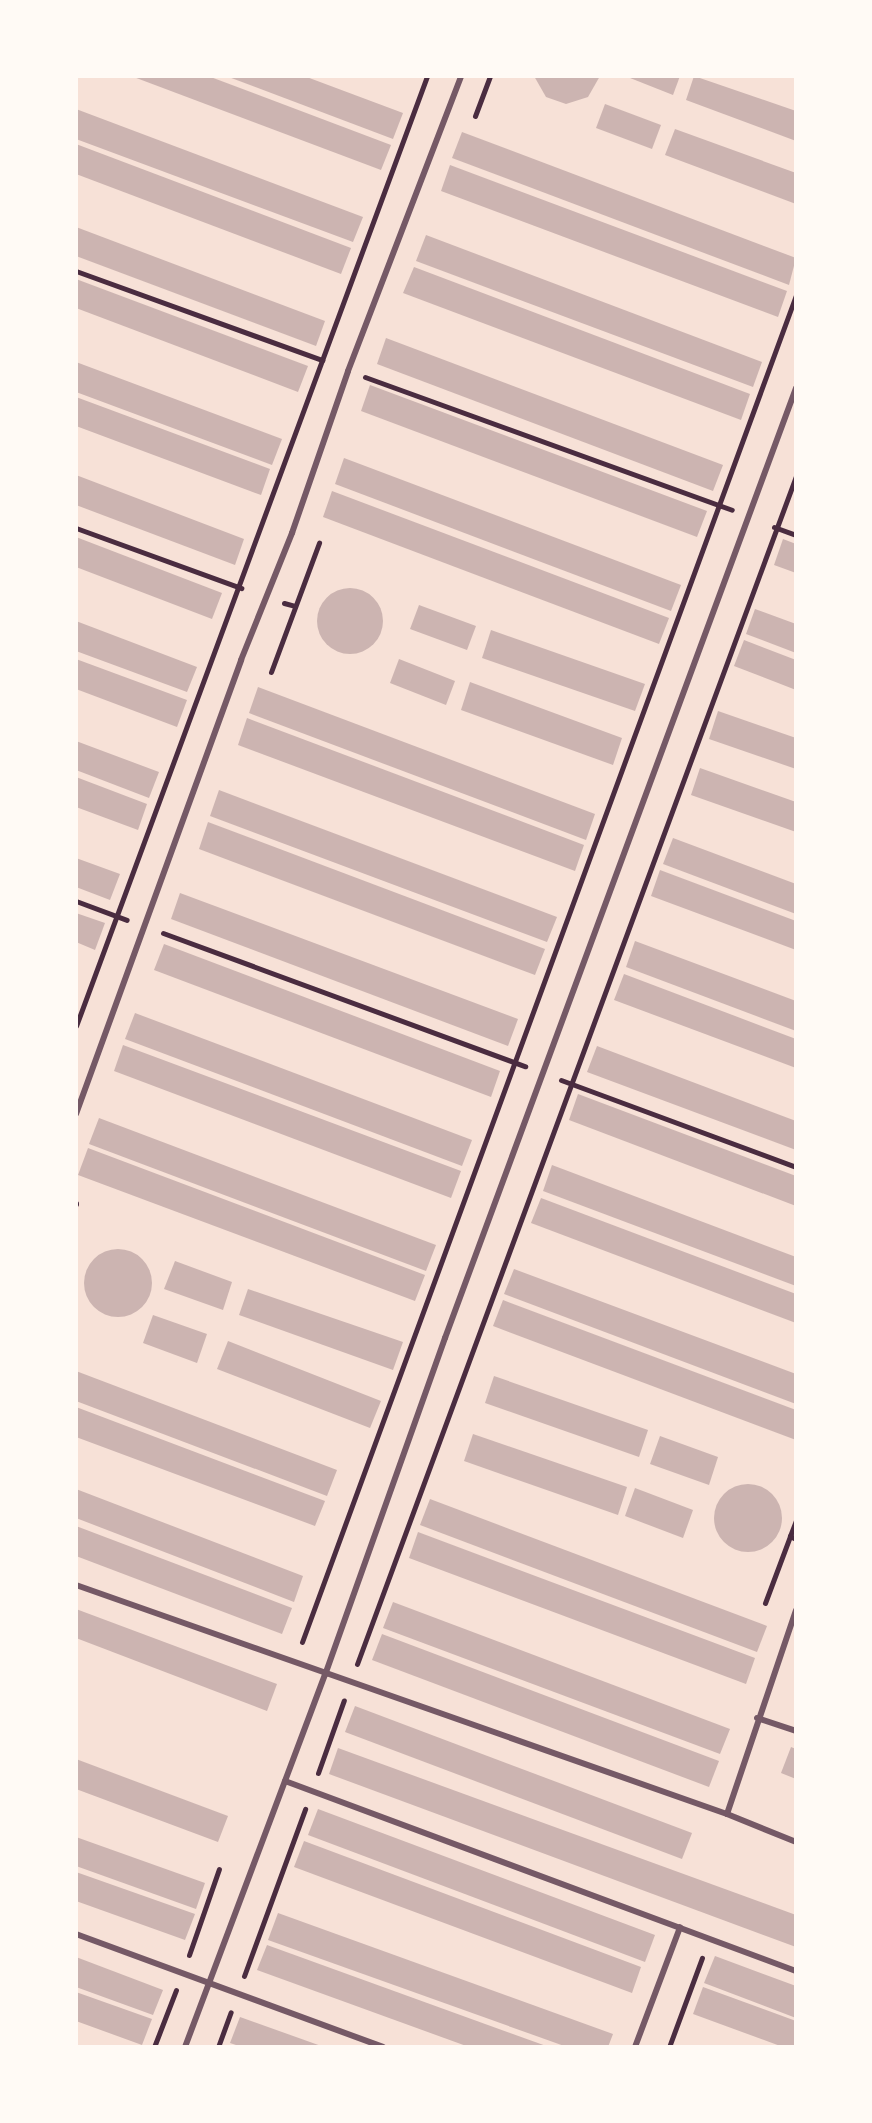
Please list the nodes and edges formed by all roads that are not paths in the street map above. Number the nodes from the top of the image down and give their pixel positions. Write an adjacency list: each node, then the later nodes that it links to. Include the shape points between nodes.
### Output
1 (461, 76): 3 (lane)
2 (796, 388): 6 (lane)
3 (76, 1114)
4 (76, 1585): 6 (lane)
5 (796, 1610): 7 (lane)
6 (325, 1675): 9 (lane); 10 (lane)
7 (757, 1718): 8 (lane); 10 (lane)
8 (796, 1731)
9 (285, 1781): 12 (lane); 15 (lane)
10 (727, 1814): 11 (lane)
11 (796, 1842)
12 (680, 1927): 14 (lane); 18 (lane)
13 (76, 1934): 15 (lane)
14 (796, 1971)
15 (209, 1983): 16 (lane); 17 (lane)
16 (185, 2047)
17 (383, 2047)
18 (635, 2047)

